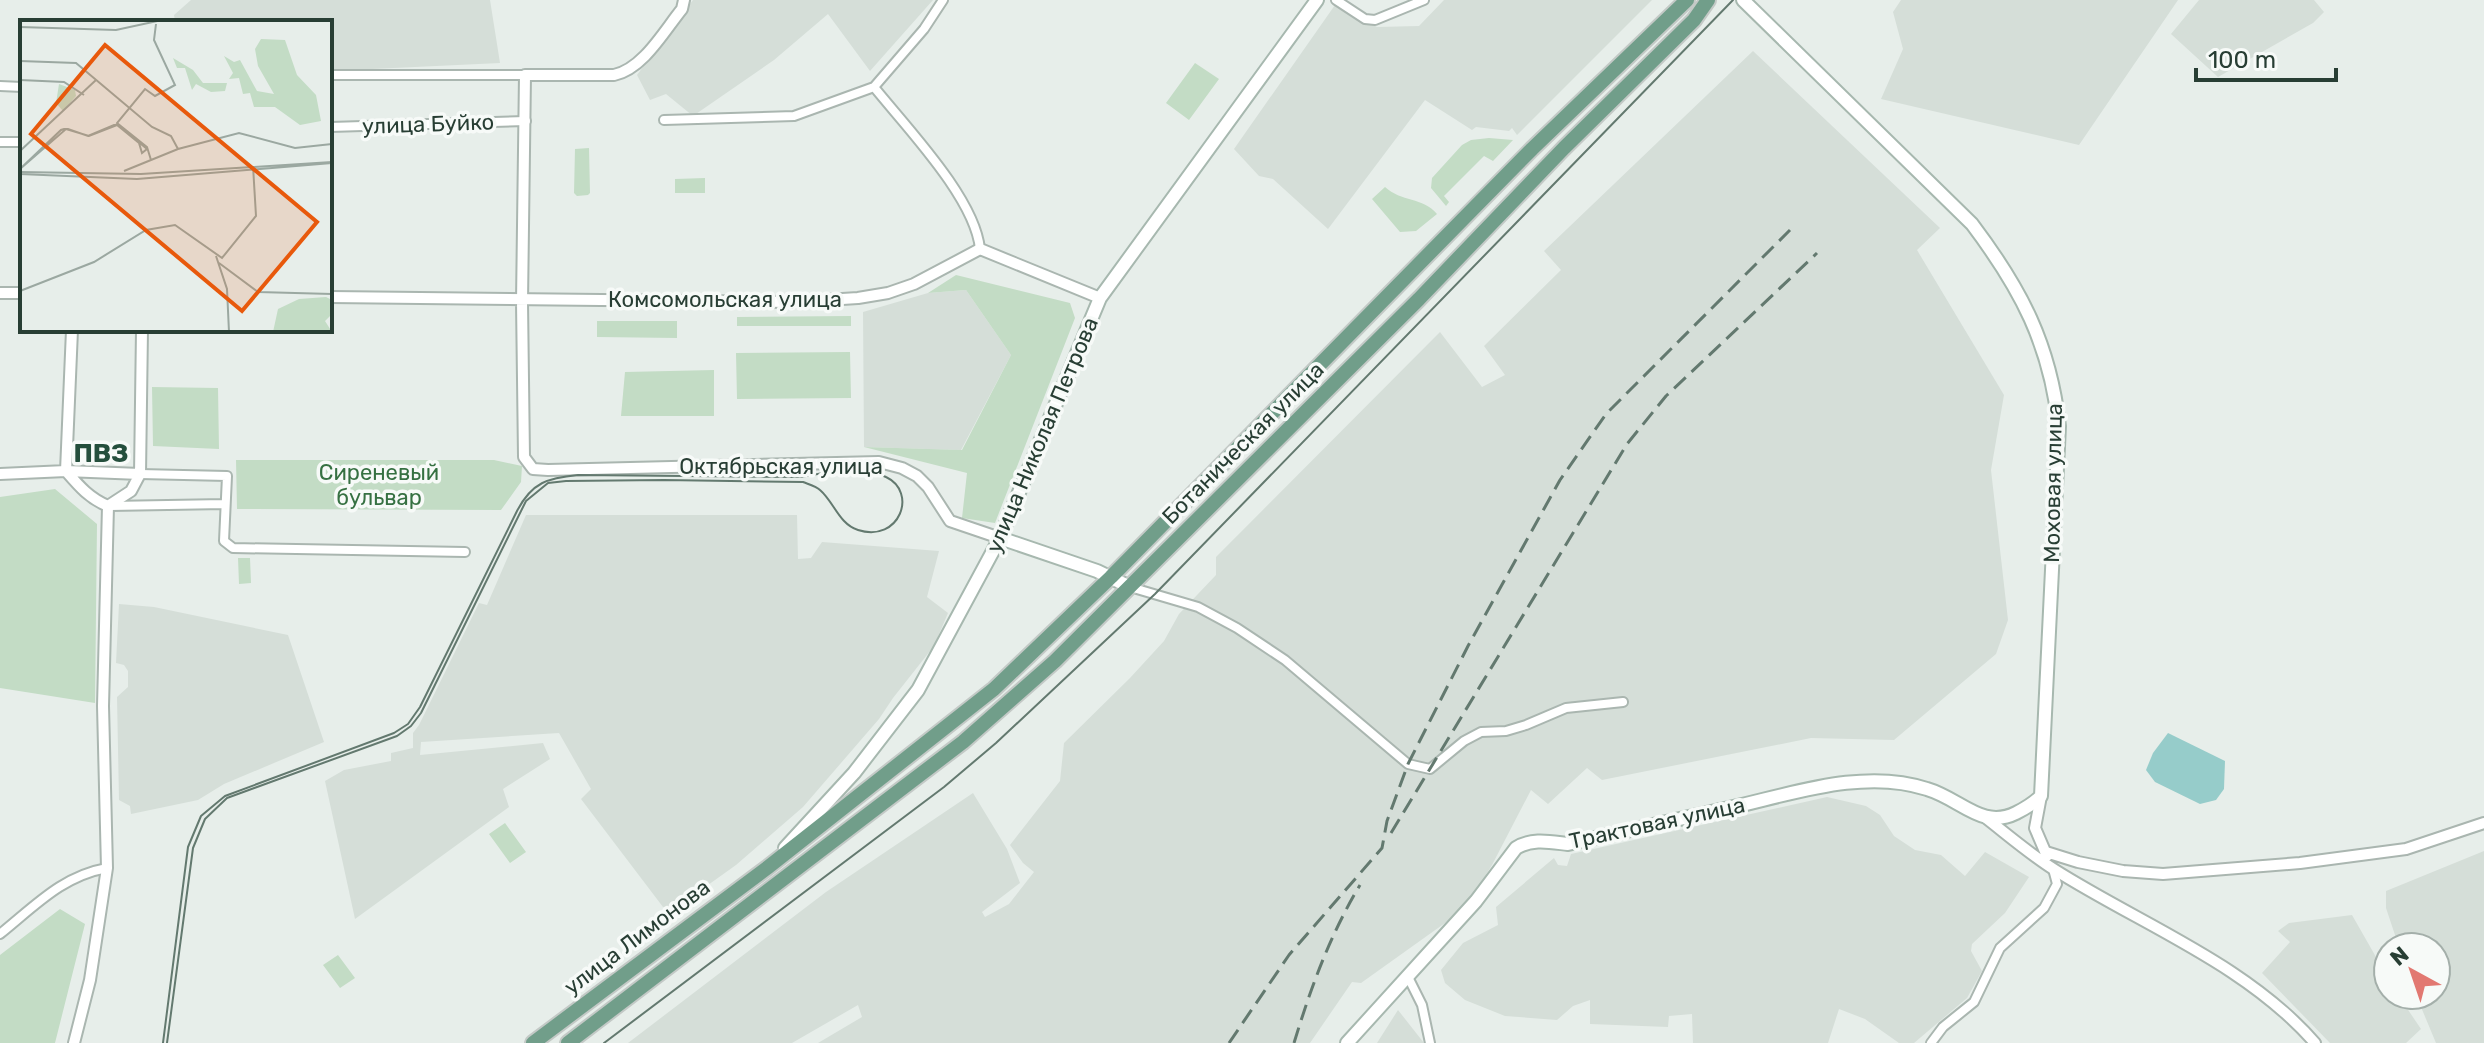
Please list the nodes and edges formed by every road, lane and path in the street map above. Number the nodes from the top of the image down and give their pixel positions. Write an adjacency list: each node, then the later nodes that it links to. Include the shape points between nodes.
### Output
1 (684, 0): 10 (street, via 682,9 626,73)
2 (943, 0): 13 (street)
3 (1317, 0): 20 (main road, улица Николая Петрова)
4 (1336, 0): 5 (street, via 1375,20)
5 (1424, 0)
6 (1687, 0): 30 (main road, Ботаническая улица, via 1532,149)
7 (1708, 0): 31 (main road, Ботаническая улица, via 1694,20)
8 (1743, 0): 33 (main road, Моховая улица, via 1972,224 2029,312 2051,369 2059,426)
9 (332, 75): 10 (street)
10 (525, 75): 15 (street)
11 (0, 86): 12 (street)
12 (20, 87)
13 (874, 87): 14 (street, via 794,116); 17 (street, via 944,173 974,223)
14 (664, 120)
15 (526, 121): 16 (street, улица Буйко); 19 (street)
16 (332, 127)
17 (980, 249): 19 (street, Комсомольская улица, via 914,284 858,298 795,302); 20 (street)
18 (332, 297): 19 (street, Комсомольская улица)
19 (522, 297): 28 (street, Октябрьская улица, via 524,457 533,469 879,462 917,476 950,521)
20 (1100, 298): 28 (main road, улица Николая Петрова)
21 (72, 332): 23 (street)
22 (142, 332): 25 (street)
23 (66, 471): 24 (street); 25 (street); 27 (street, via 83,491)
24 (0, 474)
25 (140, 474): 26 (street, via 227,476); 27 (street, via 131,491)
26 (225, 504): 27 (street); 29 (street, via 224,541 233,548)
27 (108, 506): 39 (street, via 103,706)
28 (1000, 538): 30 (main road); 40 (main road, улица Николая Петрова, via 918,690 854,773)
29 (465, 552)
30 (1111, 577): 31 (main road); 36 (main road, Ботаническая улица, via 994,689)
31 (1130, 587): 32 (street, via 1198,607 1237,628 1285,660 1408,764 1430,769 1481,732 1516,728 1566,708); 38 (main road, Ботаническая улица, via 1010,703)
32 (1623, 702)
33 (2041, 796): 34 (main road, via 2003,819); 37 (street, via 2035,828)
34 (1986, 818): 41 (street); 44 (main road, Трактовая улица, via 1946,795 1880,780 1820,788 1568,844 1523,844)
35 (2484, 823): 37 (street, via 2406,849 2163,874 2108,868)
36 (797, 845): 38 (main road); 40 (main road, Ботаническая улица)
37 (2046, 852): 41 (street)
38 (809, 860): 42 (main road, Ботаническая улица)
39 (107, 868): 43 (street, via 69,879); 45 (street, via 90,980)
40 (767, 868): 46 (main road, улица Лимонова)
41 (2053, 869): 50 (street, via 2057,884 2044,908 2000,948 1974,1002); 51 (street, via 2251,984)
42 (778, 884): 47 (main road, улица Лимонова)
43 (0, 934)
44 (1408, 977): 48 (main road, Трактовая улица); 49 (street, via 1422,1005)
45 (74, 1043)
46 (533, 1043)
47 (568, 1043)
48 (1347, 1043)
49 (1430, 1043)
50 (1931, 1043)
51 (2315, 1043)

